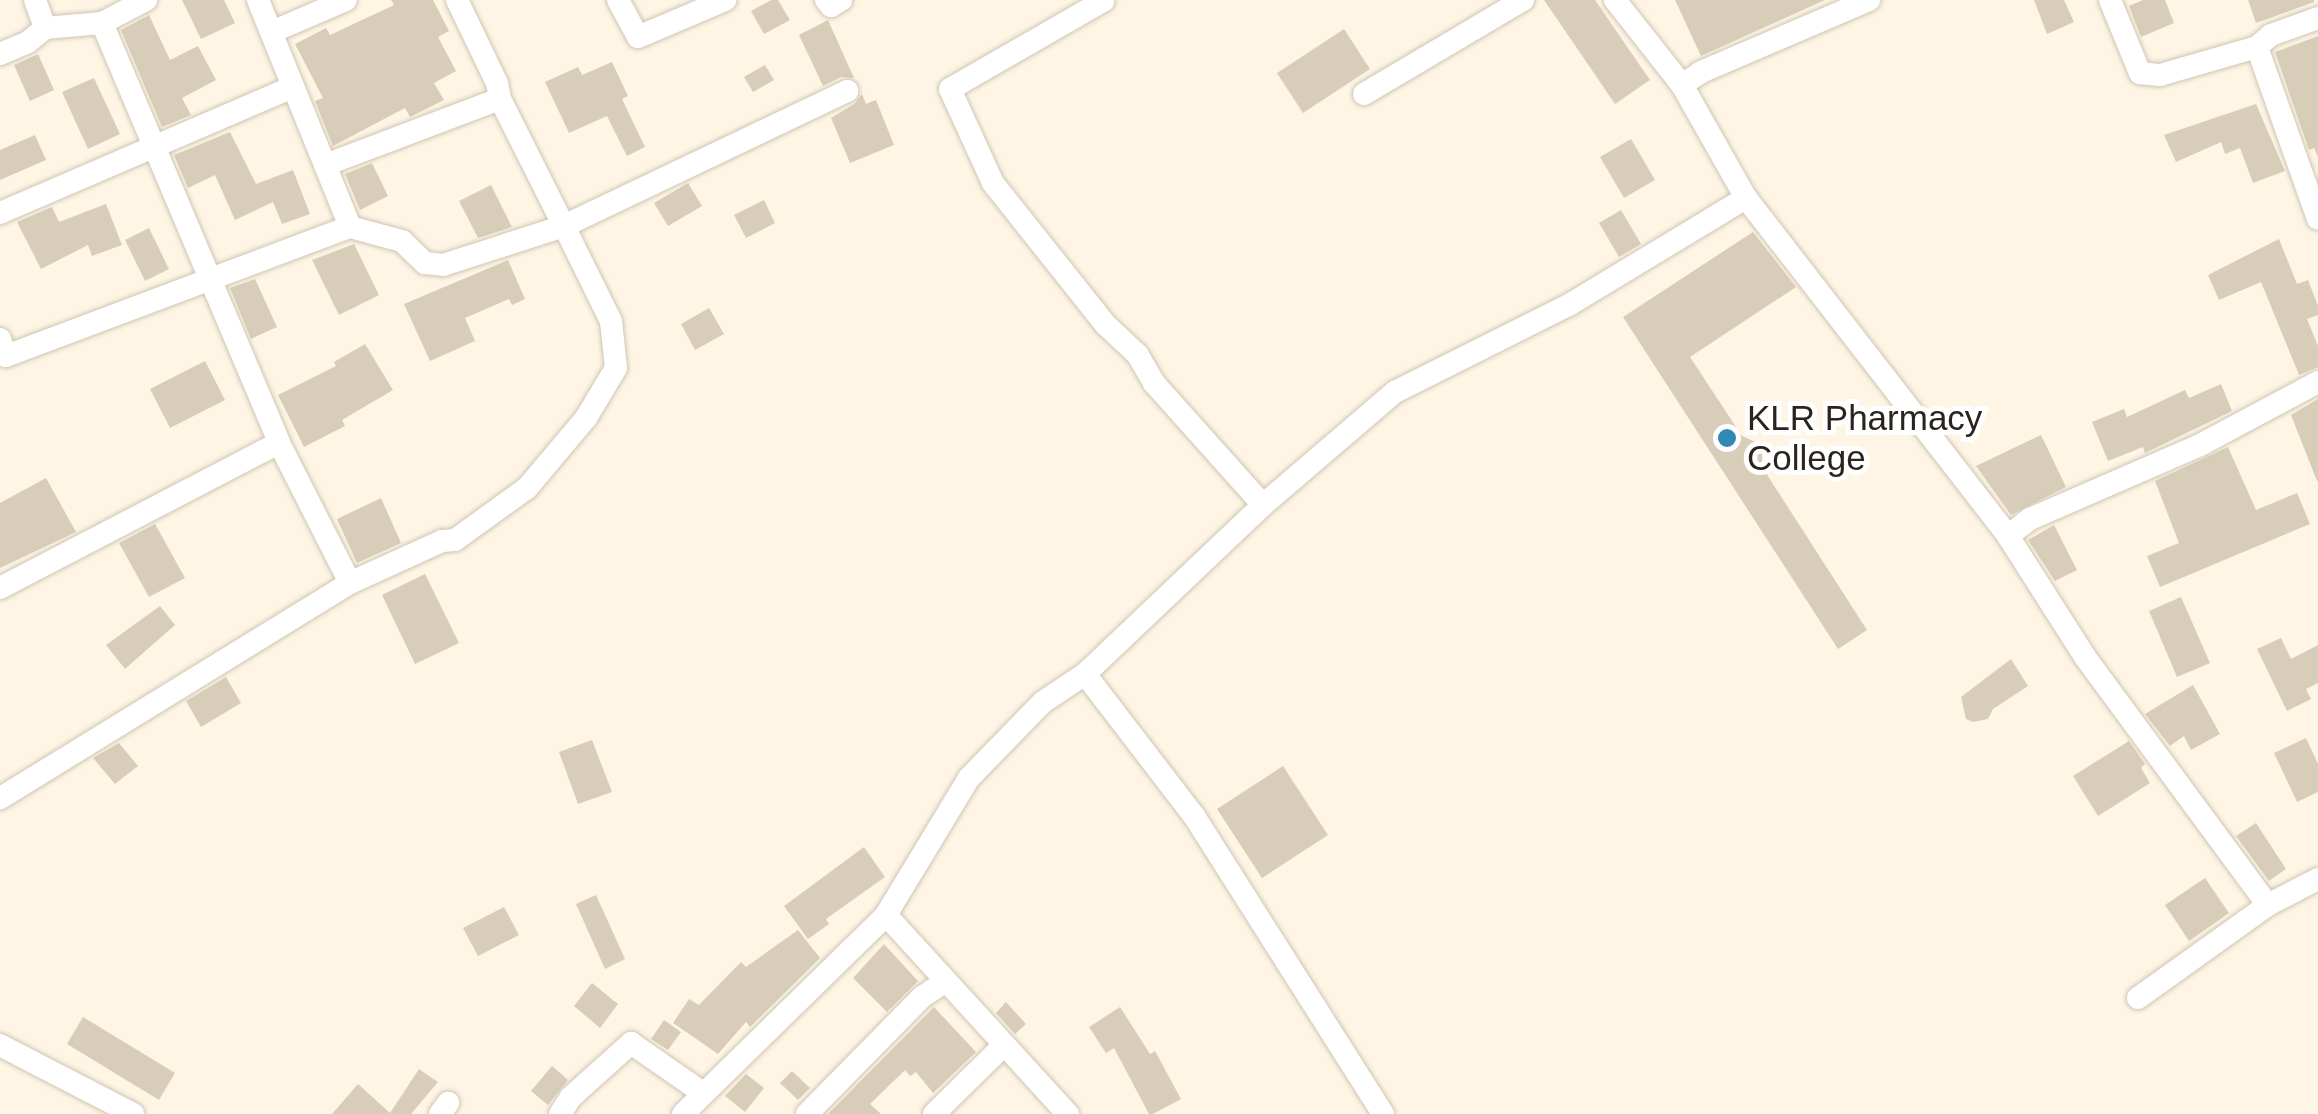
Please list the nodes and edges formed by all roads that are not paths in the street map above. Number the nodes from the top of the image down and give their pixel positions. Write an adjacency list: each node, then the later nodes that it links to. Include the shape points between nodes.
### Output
1 (35, 0): 17 (street)
2 (146, 0): 16 (street)
3 (258, 0): 18 (street)
4 (346, 0): 18 (street)
5 (456, 0): 25 (street)
6 (618, 0): 7 (street, via 638,37)
7 (726, 0)
8 (826, 0): 9 (street, via 831,6)
9 (841, 0)
10 (1524, 0): 24 (street)
11 (1615, 0): 21 (street)
12 (1868, 0): 21 (street)
13 (2110, 0): 19 (street, via 2140,74 2160,75)
14 (1104, 1): 37 (street, via 950,89 993,184 1104,324 1138,355 1154,383)
15 (2318, 18): 19 (street, via 2271,34)
16 (102, 23): 17 (street); 26 (street)
17 (44, 28): 20 (street)
18 (274, 31): 22 (street)
19 (2257, 47): 30 (street)
20 (0, 54)
21 (1682, 85): 28 (street)
22 (294, 88): 26 (street); 27 (street)
23 (847, 91): 31 (street)
24 (1364, 94)
25 (500, 100): 27 (street); 31 (street)
26 (157, 144): 29 (street); 33 (street)
27 (325, 165): 32 (street)
28 (1746, 198): 37 (street, via 1568,305 1396,392); 38 (street)
29 (0, 212)
30 (2318, 218)
31 (564, 226): 32 (street, via 444,265 425,262 402,241); 39 (street, via 611,321 616,368 596,402 527,488 455,540)
32 (350, 227): 33 (street)
33 (213, 278): 34 (street, via 6,356); 36 (street)
34 (0, 339)
35 (2318, 382): 38 (street, via 2200,445 2030,519)
36 (279, 443): 39 (street); 40 (street)
37 (1264, 506): 41 (street)
38 (2008, 536): 44 (street, via 2084,658)
39 (350, 583): 42 (street)
40 (0, 588)
41 (1085, 674): 45 (street, via 1043,702 969,778); 58 (street, via 1194,816)
42 (0, 798)
43 (2318, 880): 44 (street)
44 (2268, 905): 47 (street)
45 (886, 915): 46 (street); 50 (street)
46 (944, 982): 49 (street); 55 (street)
47 (2138, 998)
48 (0, 1045): 51 (street)
49 (1003, 1046): 56 (street); 57 (street)
50 (703, 1093): 53 (street, via 630,1043); 54 (street)
51 (108, 1108): 52 (street)
52 (133, 1114)
53 (560, 1114)
54 (682, 1114)
55 (807, 1114)
56 (934, 1114)
57 (1068, 1114)
58 (1382, 1114)

